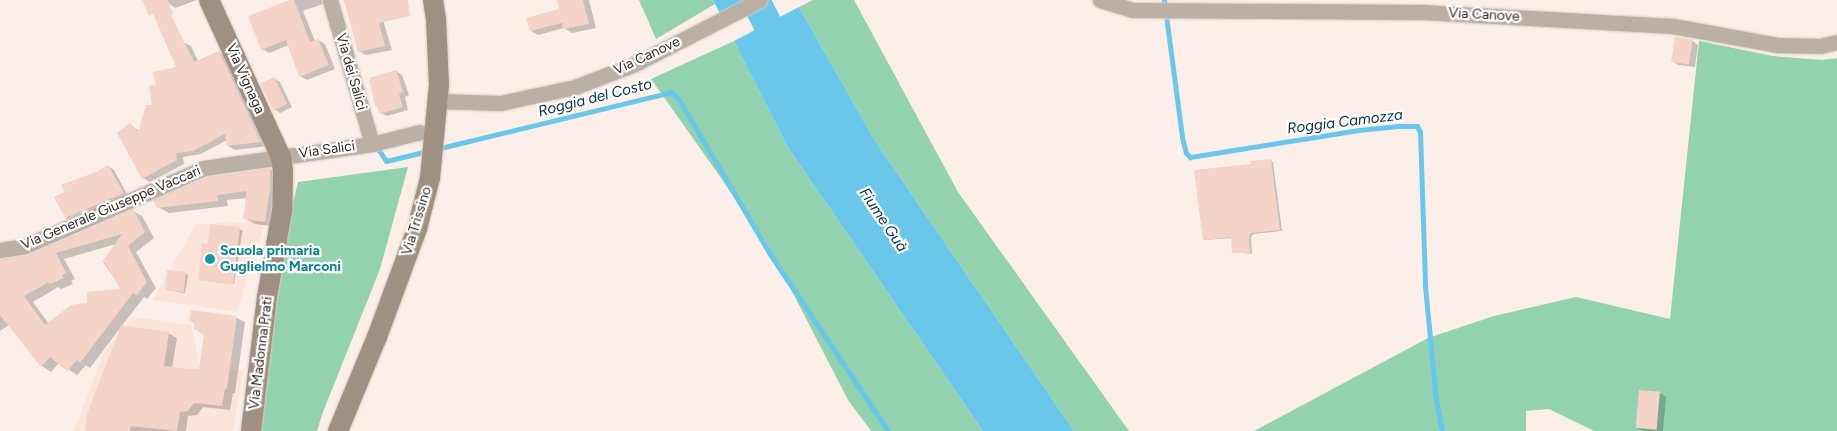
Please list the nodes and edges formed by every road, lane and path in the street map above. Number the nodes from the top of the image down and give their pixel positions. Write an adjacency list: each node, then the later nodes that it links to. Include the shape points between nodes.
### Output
1 (209, 0): 10 (street, Via Vignaga)
2 (330, 0): 9 (street, Via dei Salici)
3 (433, 0): 7 (street, Via Trissino, via 440,85)
4 (760, 0): 7 (street, Via Canove, via 635,64 575,87 500,104)
5 (1100, 0): 6 (street, Via Canove, via 1132,10 1422,12 1673,26 1778,45 1820,46)
6 (1837, 42)
7 (438, 101): 13 (street, Via Trissino, via 430,178 418,229)
8 (420, 132): 9 (street, Via Salici)
9 (372, 144): 10 (street, Via Salici)
10 (281, 157): 11 (street, Via Generale Giuseppe Vaccari, via 204,168 25,246); 12 (street, Via Madonna Prati, via 282,211 267,297)
11 (0, 250)
12 (251, 431)
13 (338, 431)

